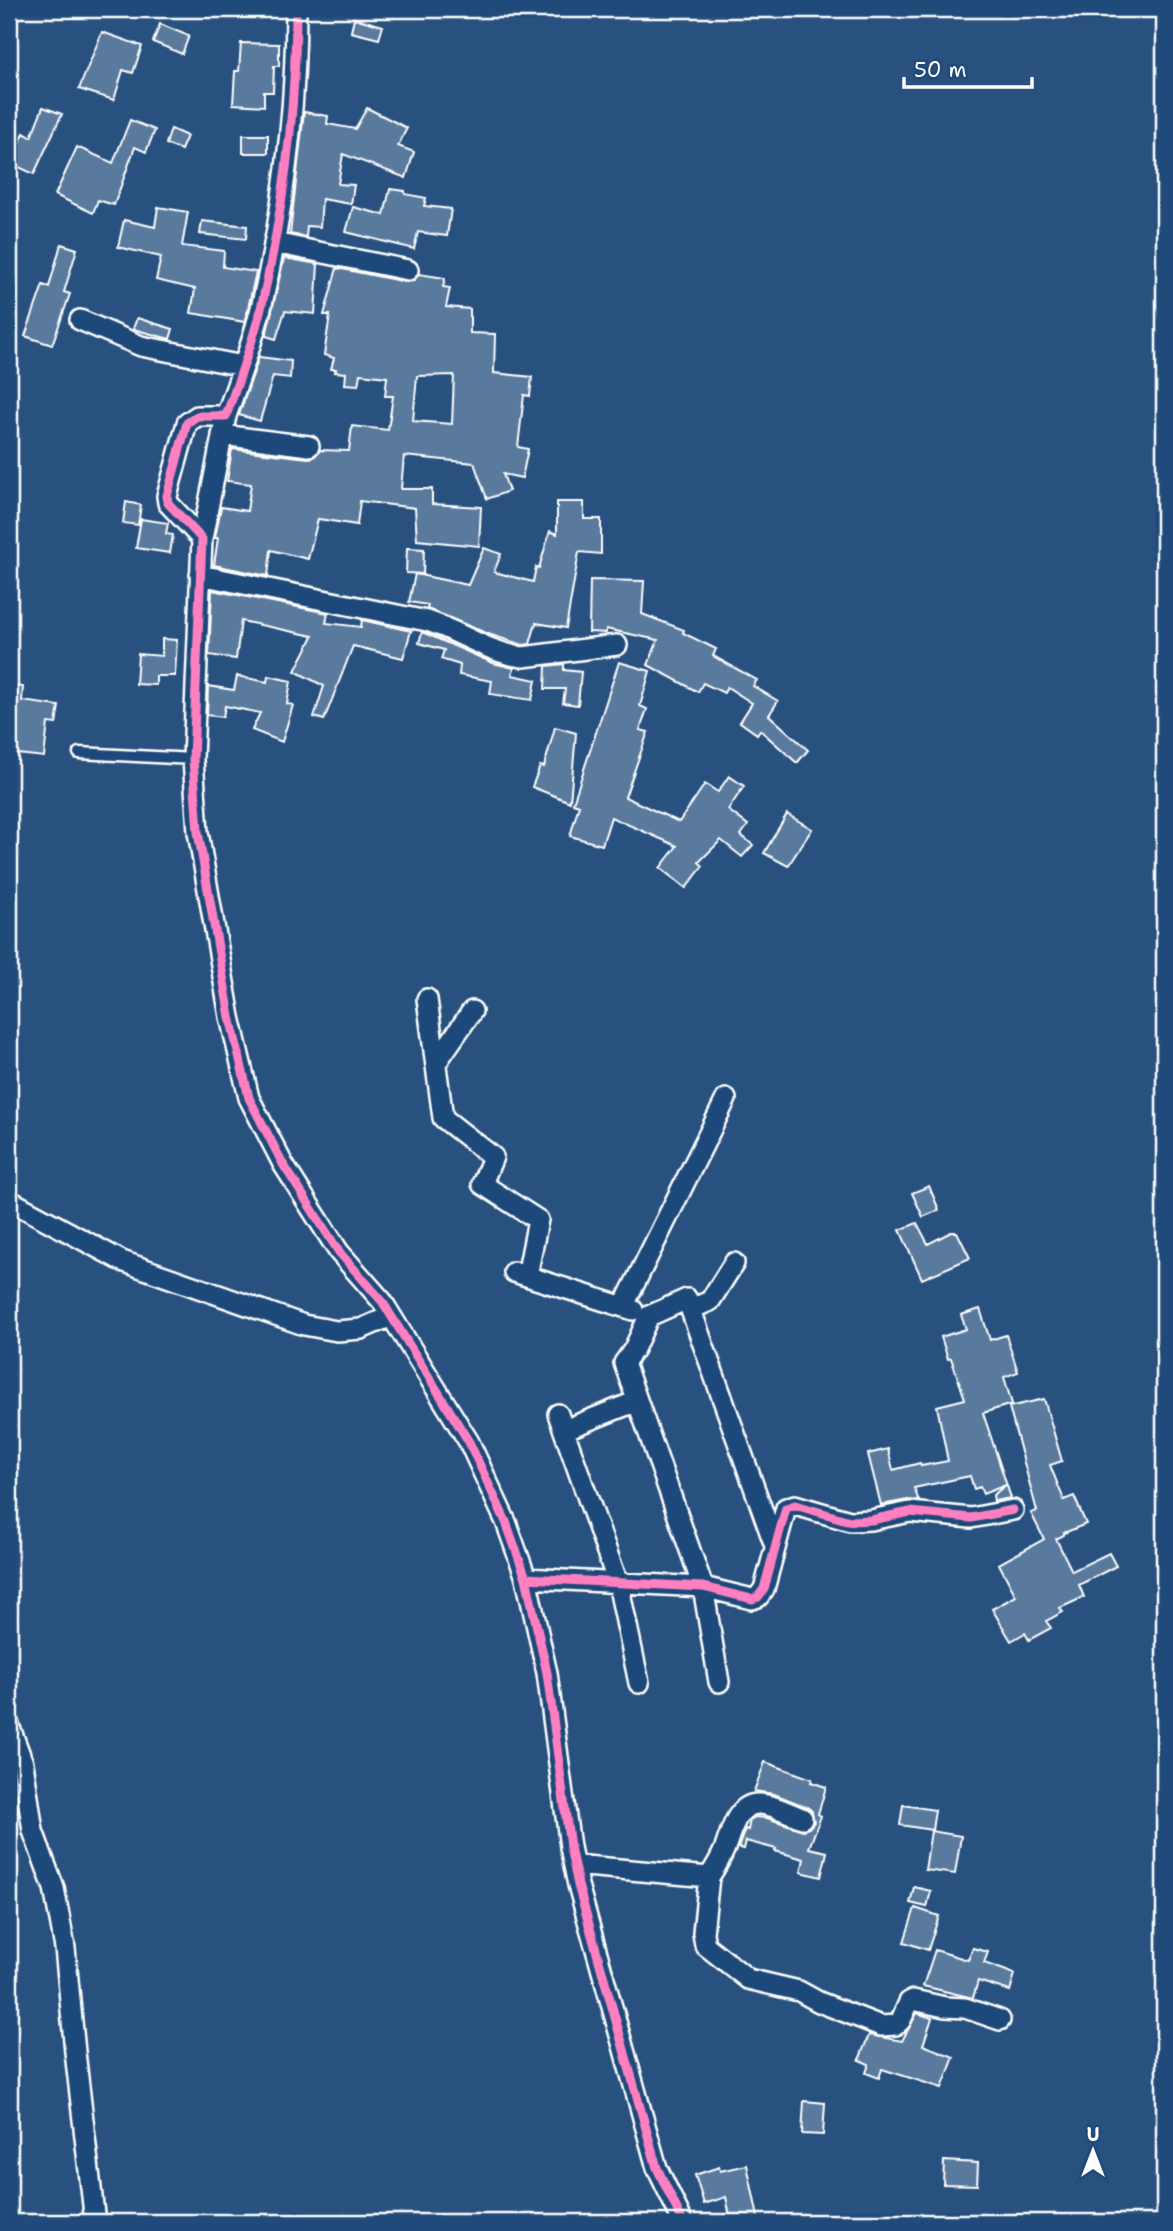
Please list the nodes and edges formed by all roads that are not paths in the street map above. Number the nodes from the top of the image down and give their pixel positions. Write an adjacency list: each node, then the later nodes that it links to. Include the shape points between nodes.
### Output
1 (296, 9): 2 (street, via 289,151)
2 (274, 243): 3 (street); 5 (street)
3 (408, 270)
4 (80, 320): 5 (street, via 141,346)
5 (243, 366): 6 (street)
6 (226, 416): 7 (street); 9 (street, via 197,416 187,423 167,496 171,509)
7 (222, 435): 8 (street); 9 (street)
8 (309, 446)
9 (202, 539): 10 (street)
10 (200, 575): 11 (street, via 427,621 508,655); 13 (street)
11 (617, 645)
12 (79, 753): 13 (lane)
13 (193, 760): 23 (street, via 198,832 249,1098 283,1164 340,1252)
14 (427, 999): 16 (street)
15 (472, 1011): 16 (street)
16 (436, 1063): 20 (street, via 443,1118 493,1157 482,1184 538,1220 520,1274)
17 (726, 1099): 20 (street)
18 (9, 1200): 23 (street, via 122,1261 304,1325 337,1331 361,1329)
19 (734, 1263): 21 (street, via 710,1301)
20 (623, 1307): 22 (street)
21 (691, 1309): 22 (street, via 687,1299); 26 (street)
22 (649, 1315): 24 (street, via 624,1363)
23 (391, 1316): 27 (street, via 469,1441)
24 (637, 1401): 28 (street, via 561,1422); 29 (street)
25 (1013, 1510): 26 (street, via 971,1518 910,1512 850,1521 795,1505 786,1508)
26 (775, 1546): 29 (street, via 758,1597)
27 (526, 1578): 28 (street); 34 (street, via 547,1672)
28 (618, 1583): 29 (street); 31 (street)
29 (703, 1587): 30 (street)
30 (719, 1682)
31 (639, 1683)
32 (9, 1725): 37 (street, via 23,1763 33,1831 54,1888 65,1948)
33 (802, 1818): 35 (street, via 764,1804 749,1806 732,1825)
34 (574, 1865): 35 (street); 38 (street, via 640,2114 657,2168)
35 (709, 1877): 36 (street, via 705,1945 748,1979 799,1991 881,2026 896,2025 913,2000 965,2008)
36 (1000, 2020)
37 (94, 2222)
38 (683, 2222)

